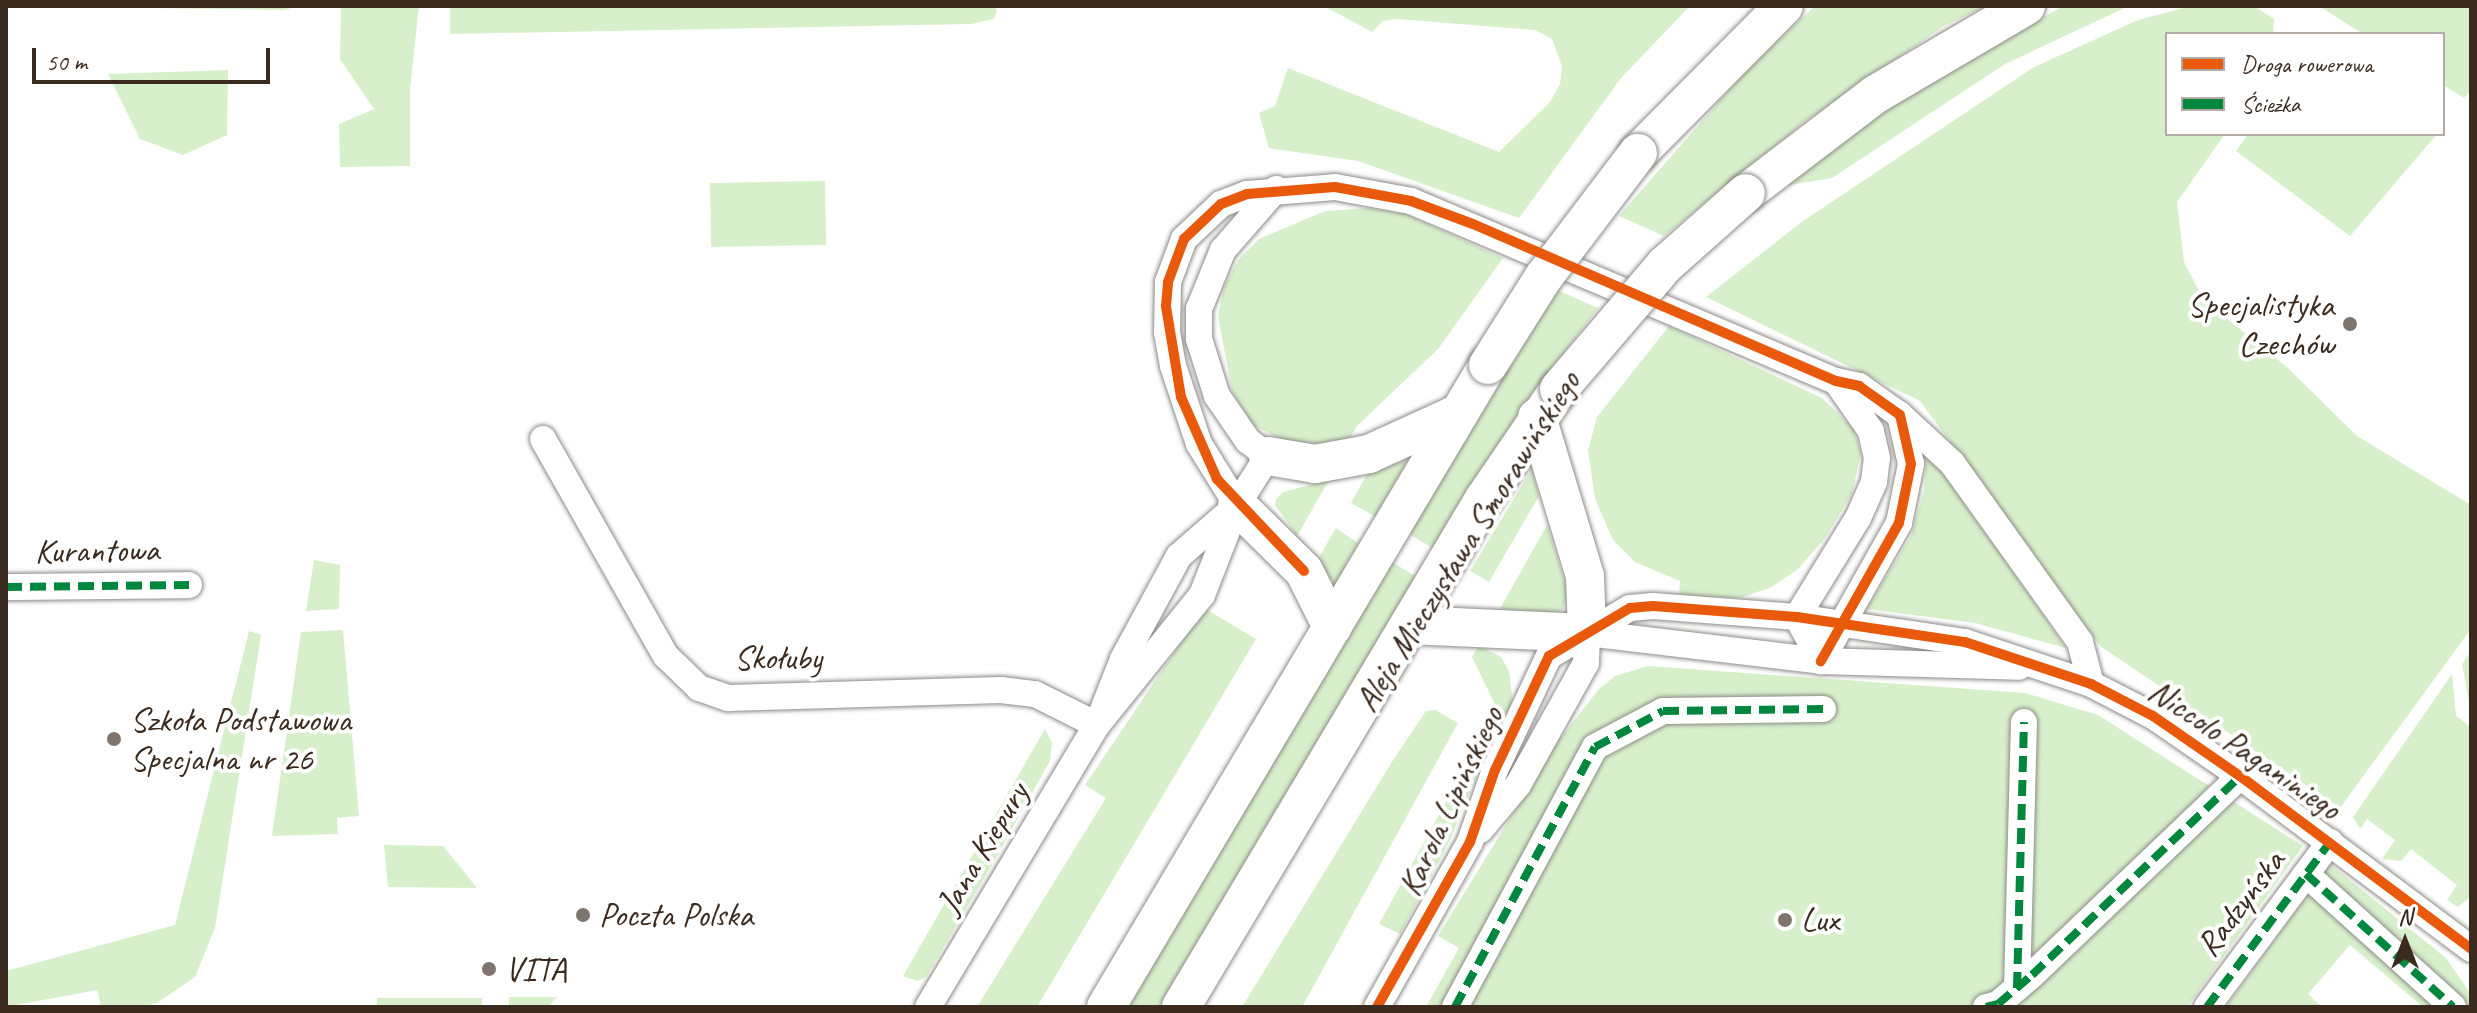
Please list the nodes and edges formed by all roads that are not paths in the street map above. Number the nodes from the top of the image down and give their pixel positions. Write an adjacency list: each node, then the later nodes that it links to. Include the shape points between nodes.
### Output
1 (1784, 6): 6 (main road, Aleja Mieczysława Smorawińskiego, bridge, via 1638,153 1543,278)
2 (2026, 6): 5 (main road, Aleja Mieczysława Smorawińskiego, bridge, via 1876,94 1746,193 1665,265)
3 (1276, 189): 4 (street, via 1335,187 1411,201); 9 (street, via 1223,250 1199,309 1199,339 1217,396 1248,441); 10 (street, via 1221,204 1201,220 1184,239 1168,282 1167,333 1181,397 1205,456)
4 (1836, 381): 7 (street, via 1880,396); 13 (street, via 1871,431 1877,458 1874,482)
5 (1548, 403): 15 (main road, Aleja Mieczysława Smorawińskiego); 17 (main road, via 1585,576)
6 (1459, 413): 9 (main road, via 1369,454 1315,464); 16 (main road, Aleja Mieczysława Smorawińskiego)
7 (1900, 415): 14 (street, via 1908,440 1908,495 1889,548); 20 (street, via 1952,463 2080,642)
8 (543, 439): 23 (street, Skołuby, via 666,656 699,688 728,698 1001,690 1035,694)
9 (1268, 456): 10 (street, Jana Kiepury)
10 (1237, 505): 16 (main road, via 1304,571); 23 (street, Jana Kiepury, via 1202,595); 23 (street, Jana Kiepury, via 1179,556 1123,659)
11 (189, 585): 12 (street, Kurantowa)
12 (6, 587)
13 (1797, 617): 14 (street, Niccolo Paganiniego); 17 (street, Niccolo Paganiniego, via 1630,608); 18 (street)
14 (1839, 624): 18 (street); 19 (street, Niccolo Paganiniego, via 1965,642)
15 (1409, 625): 17 (main road); 31 (main road, Aleja Mieczysława Smorawińskiego)
16 (1332, 627): 30 (main road, Aleja Mieczysława Smorawińskiego)
17 (1587, 633): 18 (street, Niccolo Paganiniego); 32 (street, Karola Lipińskiego, via 1549,656 1495,770 1470,842)
18 (1821, 661): 19 (street, Niccolo Paganiniego)
19 (2042, 666): 20 (street, Niccolo Paganiniego)
20 (2091, 684): 24 (street, Niccolo Paganiniego, via 2153,716)
21 (1823, 709): 33 (street, via 1663,711 1595,747)
22 (2024, 722): 28 (street)
23 (1097, 725): 29 (street, Jana Kiepury)
24 (2240, 776): 25 (street, Niccolo Paganiniego); 28 (street)
25 (2330, 842): 26 (street, Radzyńska); 27 (street, Niccolo Paganiniego)
26 (2306, 874): 35 (street, Radzyńska); 36 (street)
27 (2471, 949)
28 (2017, 988): 34 (street)
29 (928, 1007)
30 (1106, 1007)
31 (1181, 1007)
32 (1377, 1007)
33 (1455, 1007)
34 (1986, 1007)
35 (2207, 1007)
36 (2453, 1007)

